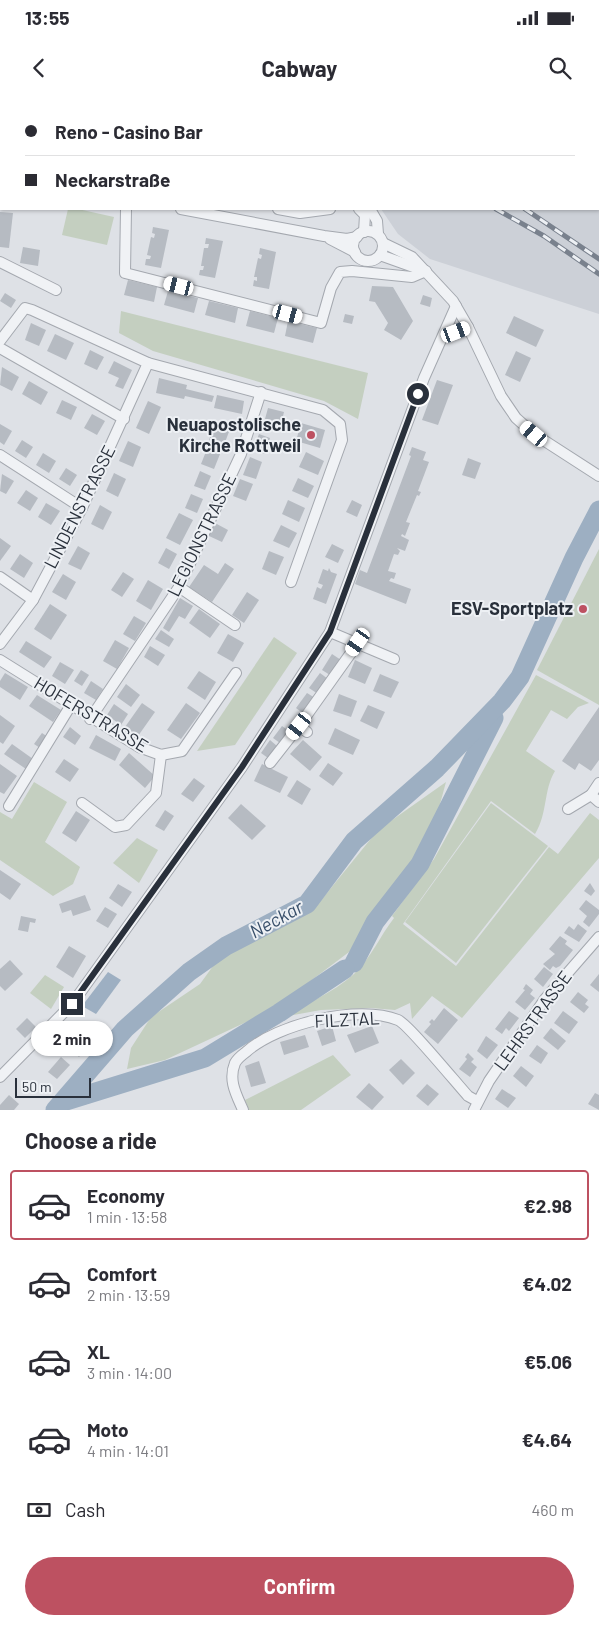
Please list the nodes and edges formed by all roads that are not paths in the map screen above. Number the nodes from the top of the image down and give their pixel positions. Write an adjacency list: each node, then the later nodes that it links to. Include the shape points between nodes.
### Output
1 (126, 210): 13 (street, via 125,273 321,322 331,288 340,272 412,278)
2 (186, 210): 8 (street)
3 (284, 210): 4 (street, via 300,213)
4 (322, 210)
5 (360, 210): 7 (street, via 365,216)
6 (371, 210): 9 (street, via 377,221)
7 (361, 234): 8 (street, via 347,238); 9 (street); 10 (street, via 354,245)
8 (324, 236): 10 (street)
9 (380, 239): 11 (street); 13 (street, via 412,257)
10 (355, 252): 11 (street, via 367,261)
11 (380, 255): 13 (street)
12 (0, 262): 14 (street)
13 (426, 271): 15 (street)
14 (56, 290)
15 (456, 306): 16 (street); 17 (street)
16 (468, 327): 17 (street); 24 (street, via 509,410 534,434)
17 (443, 337): 31 (street, via 424,378)
18 (0, 341): 20 (street, via 25,308)
19 (0, 348): 22 (street)
20 (148, 363): 21 (street); 22 (street, LINDENSTRASSE)
21 (261, 392): 27 (street, via 323,410 340,424 340,448); 28 (street, LEGIONSTRASSE, via 241,454)
22 (124, 419): 25 (street, LINDENSTRASSE)
23 (0, 455): 25 (street)
24 (596, 474)
25 (82, 508): 29 (street, LINDENSTRASSE)
26 (0, 576): 29 (street)
27 (291, 582)
28 (179, 587): 30 (street); 38 (street, LEGIONSTRASSE)
29 (33, 600): 33 (street, LINDENSTRASSE)
30 (235, 625)
31 (330, 632): 32 (street); 47 (street, via 242,767 72,1004)
32 (358, 642): 34 (street); 40 (street, via 303,729)
33 (0, 644)
34 (394, 659)
35 (0, 660): 37 (street, HOFERSTRASSE)
36 (236, 673): 39 (street, HOFERSTRASSE, via 182,751)
37 (71, 705): 38 (street, HOFERSTRASSE); 44 (street)
38 (90, 718): 39 (street, HOFERSTRASSE, via 139,747)
39 (162, 755): 43 (street, via 156,793 126,825 115,827)
40 (270, 763)
41 (599, 783): 42 (street)
42 (595, 799): 45 (street)
43 (82, 804)
44 (9, 806)
45 (568, 809)
46 (599, 937): 48 (street, LEHRSTRASSE, via 545,1000)
47 (0, 1077)
48 (476, 1106): 49 (street, FILZTAL, via 400,1021 376,1015 316,1019 270,1035 235,1061 232,1084)
49 (243, 1110)

